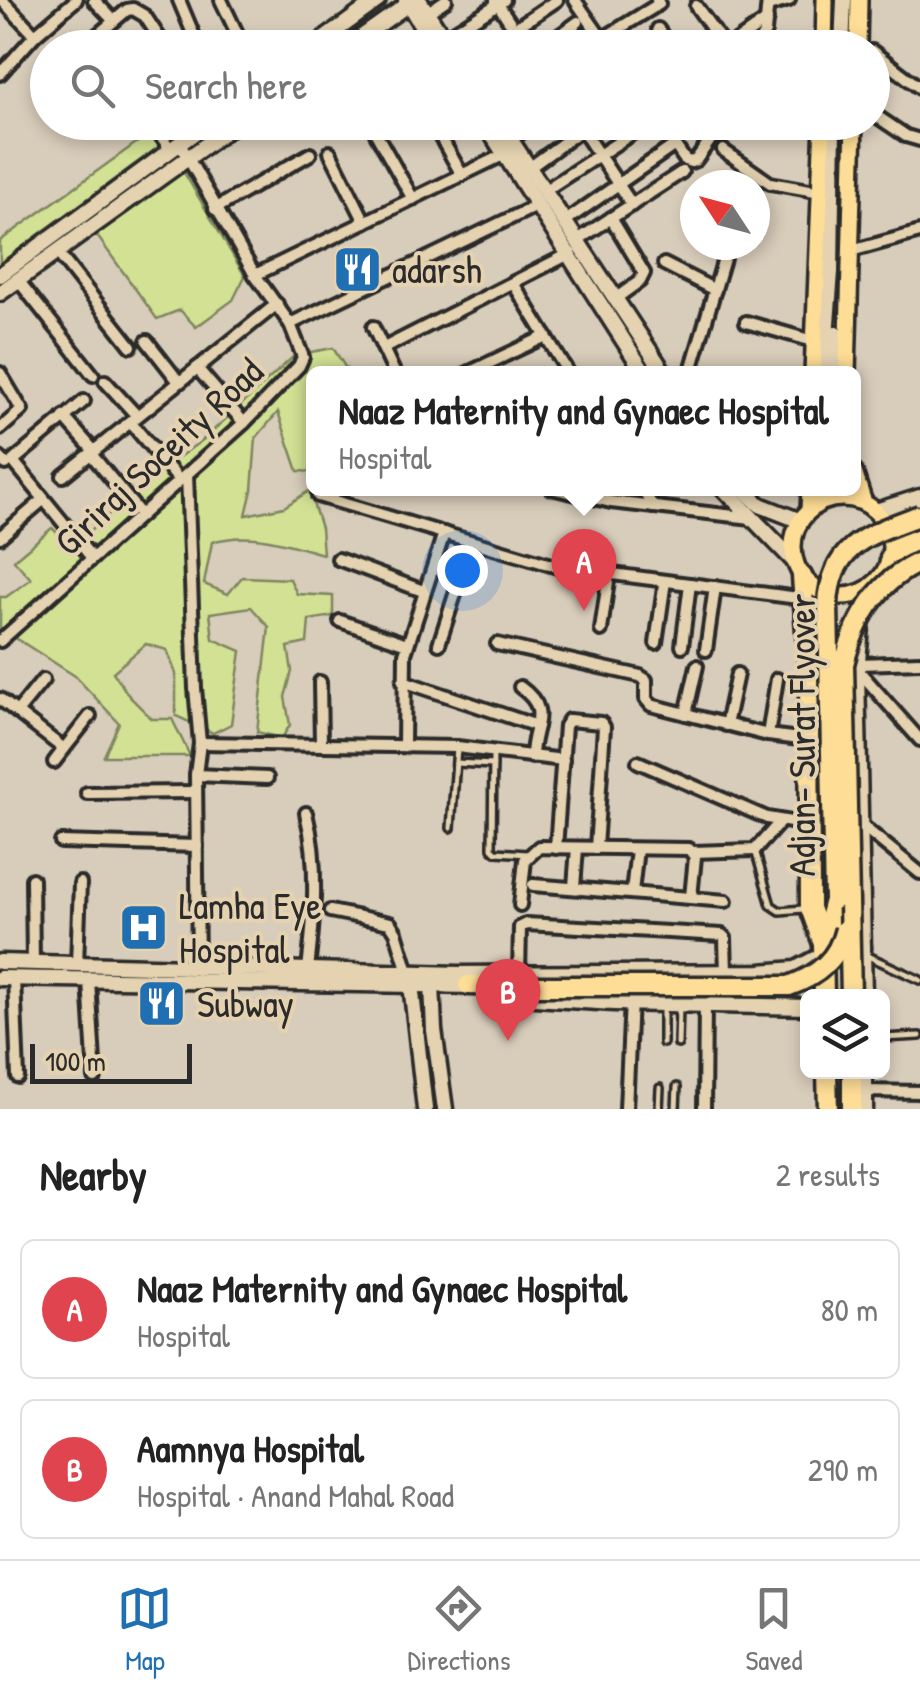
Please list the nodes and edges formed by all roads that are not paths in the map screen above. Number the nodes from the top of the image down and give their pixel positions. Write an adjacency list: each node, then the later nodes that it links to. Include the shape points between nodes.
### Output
1 (2, 0): 23 (street)
2 (76, 0): 24 (street)
3 (94, 0): 20 (street)
4 (179, 0): 27 (street)
5 (221, 0): 28 (street)
6 (378, 0): 29 (street)
7 (446, 0): 16 (street)
8 (557, 0): 22 (street)
9 (576, 0): 34 (street)
10 (656, 0): 35 (street)
11 (789, 0): 17 (street)
12 (826, 0): 39 (main road)
13 (840, 0): 40 (street)
14 (859, 0): 41 (main road)
15 (499, 1): 22 (street); 32 (street)
16 (415, 3): 30 (street); 31 (street)
17 (768, 3): 19 (street)
18 (696, 6): 36 (street)
19 (768, 20): 37 (street); 38 (street)
20 (114, 21): 25 (street); 26 (street, via 127,10 139,11)
21 (578, 22): 33 (street)
22 (515, 29)
23 (30, 30)
24 (41, 30)
25 (105, 30)
26 (153, 30)
27 (190, 30)
28 (235, 30)
29 (337, 30)
30 (374, 30)
31 (428, 30)
32 (456, 30)
33 (567, 30)
34 (596, 30)
35 (617, 30)
36 (713, 30)
37 (753, 30)
38 (765, 30)
39 (825, 30)
40 (839, 30)
41 (862, 30)
42 (30, 41): 44 (street)
43 (890, 66): 45 (street)
44 (0, 74)
45 (920, 88)
46 (890, 125): 64 (street)
47 (169, 140): 68 (street, Giriraj Soceity Road)
48 (191, 140): 68 (street)
49 (202, 140): 68 (street)
50 (380, 140): 78 (street)
51 (442, 140): 74 (street)
52 (501, 140): 65 (street)
53 (505, 140): 65 (street)
54 (516, 140): 65 (street)
55 (565, 140): 72 (street)
56 (592, 140): 71 (street)
57 (623, 140): 71 (street)
58 (671, 140): 59 (street, via 691,162)
59 (710, 140)
60 (822, 140): 76 (main road)
61 (835, 140): 113 (street)
62 (836, 140): 114 (street)
63 (854, 140): 86 (main road)
64 (920, 140)
65 (508, 147): 72 (street); 74 (street); 77 (street)
66 (672, 147): 75 (street)
67 (723, 150): 76 (street, via 770,183)
68 (180, 151): 80 (street, Giriraj Soceity Road); 87 (street); 90 (street)
69 (330, 152): 82 (street)
70 (310, 154): 80 (street)
71 (600, 156): 75 (street); 77 (street)
72 (529, 168): 77 (street)
73 (680, 173): 79 (street)
74 (462, 175): 78 (street)
75 (618, 184): 79 (street); 83 (street)
76 (821, 192): 103 (main road)
77 (541, 198): 83 (street); 85 (street); 99 (street)
78 (413, 199): 82 (street)
79 (632, 204): 81 (street)
80 (216, 209): 91 (street, Giriraj Soceity Road)
81 (612, 218): 85 (street); 96 (street, via 644,273)
82 (365, 222): 91 (street)
83 (564, 222): 85 (street)
84 (920, 232): 86 (street)
85 (574, 247): 93 (street); 96 (street); 109 (street)
86 (851, 251): 115 (main road)
87 (57, 252): 92 (street); 104 (street)
88 (724, 260): 94 (street)
89 (664, 264): 94 (street)
90 (0, 275)
91 (256, 275): 97 (street, Giriraj Soceity Road)
92 (18, 280): 95 (street); 118 (street)
93 (512, 283): 101 (street); 105 (street)
94 (715, 290): 111 (street)
95 (0, 293)
96 (615, 299): 110 (street)
97 (276, 304): 99 (street, Giriraj Soceity Road); 116 (street)
98 (746, 322): 103 (street)
99 (290, 324): 124 (street, Giriraj Soceity Road, via 303,357)
100 (373, 327): 105 (street)
101 (546, 336): 107 (street); 108 (street)
102 (147, 341): 120 (street)
103 (813, 341): 112 (main road)
104 (131, 346)
105 (384, 348): 106 (street)
106 (392, 366)
107 (483, 366)
108 (565, 366)
109 (641, 366)
110 (660, 366)
111 (692, 366)
112 (812, 366)
113 (824, 366)
114 (834, 366)
115 (847, 366)
116 (196, 368): 120 (street); 124 (street)
117 (0, 373): 125 (street, via 22,410)
118 (93, 374)
119 (105, 381): 123 (street)
120 (179, 382): 123 (street)
121 (84, 401): 122 (street)
122 (64, 417): 126 (street); 137 (street, via 13,461)
123 (134, 419): 126 (street); 128 (street)
124 (244, 423): 128 (street, Giriraj Soceity Road)
125 (0, 428)
126 (92, 452): 127 (street); 140 (street)
127 (63, 476)
128 (183, 477): 140 (street, Giriraj Soceity Road); 189 (street)
129 (861, 487): 139 (main road)
130 (318, 496): 145 (street)
131 (585, 496): 138 (street)
132 (647, 496): 138 (street)
133 (731, 496): 143 (street)
134 (750, 496): 142 (street, via 760,505)
135 (809, 496): 142 (main road)
136 (920, 497): 139 (street)
137 (44, 500): 146 (street); 150 (street)
138 (653, 507): 143 (street)
139 (870, 507): 142 (main road, via 836,498); 149 (main road, via 889,530)
140 (141, 515): 150 (street, Giriraj Soceity Road)
141 (920, 515): 228 (highway, Adjan- Surat Flyover, bridge, via 861,539 831,579)
142 (805, 516): 153 (main road, via 795,534)
143 (752, 518): 153 (street)
144 (920, 531): 149 (highway)
145 (444, 534): 147 (street); 160 (street)
146 (0, 537)
147 (472, 542): 155 (street); 167 (street)
148 (920, 546): 149 (highway)
149 (891, 550): 158 (main road)
150 (92, 558): 164 (street, Giriraj Soceity Road)
151 (338, 559): 160 (street)
152 (920, 562): 228 (highway, Adjan- Surat Flyover, bridge, via 871,600 844,664)
153 (799, 569): 158 (main road, via 825,593 839,596); 161 (highway)
154 (920, 570): 158 (street)
155 (609, 574): 156 (street); 163 (street)
156 (665, 581): 157 (street); 165 (street)
157 (690, 584): 159 (street); 169 (street)
158 (871, 586): 173 (street)
159 (715, 587): 161 (street); 170 (street)
160 (422, 590): 166 (street)
161 (806, 599): 187 (highway)
162 (340, 621): 166 (street)
163 (600, 630)
164 (1, 637)
165 (656, 643)
166 (407, 644): 177 (street)
167 (439, 644)
168 (497, 644): 182 (street, via 640,676 647,702)
169 (682, 646)
170 (706, 650)
171 (920, 662): 173 (street)
172 (697, 666): 182 (street)
173 (858, 667): 188 (street); 207 (street)
174 (738, 674): 184 (street)
175 (778, 679): 186 (street)
176 (44, 680): 181 (street)
177 (402, 681): 185 (street); 191 (street)
178 (320, 682): 190 (street)
179 (520, 687): 185 (street, via 538,703)
180 (0, 699): 181 (street)
181 (17, 712): 193 (street)
182 (686, 714): 184 (street)
183 (90, 716): 193 (street)
184 (726, 725): 186 (street)
185 (537, 726): 195 (street)
186 (768, 736): 187 (street)
187 (807, 740): 208 (highway)
188 (920, 740)
189 (200, 743): 190 (street); 201 (street)
190 (320, 744): 191 (street)
191 (404, 746): 192 (street)
192 (457, 748): 194 (street); 199 (lane)
193 (64, 749): 197 (street)
194 (494, 752): 195 (street); 200 (lane)
195 (532, 756): 196 (street)
196 (563, 760): 212 (street); 214 (street, via 567,721 604,725)
197 (54, 762)
198 (638, 762): 206 (street)
199 (456, 763): 200 (lane); 209 (lane)
200 (493, 765): 218 (lane, via 492,848)
201 (196, 776): 202 (street); 203 (street)
202 (267, 778)
203 (196, 792): 204 (street); 211 (street)
204 (88, 793)
205 (306, 813): 236 (street, via 314,899)
206 (780, 822): 208 (street); 216 (street)
207 (860, 824): 219 (street); 232 (street)
208 (809, 825): 229 (highway)
209 (451, 828)
210 (60, 842): 211 (street)
211 (196, 846): 237 (street)
212 (556, 848): 213 (street); 218 (street)
213 (578, 848): 214 (street); 223 (street)
214 (596, 848): 215 (street)
215 (638, 849): 217 (street); 224 (street)
216 (755, 850): 217 (street); 229 (lane, via 771,905 780,911)
217 (693, 852): 225 (street)
218 (528, 854): 227 (street)
219 (920, 873)
220 (32, 879): 234 (street)
221 (80, 883): 235 (street)
222 (533, 885): 223 (street)
223 (574, 887): 224 (street)
224 (632, 892): 225 (street)
225 (691, 897): 226 (street)
226 (726, 901)
227 (520, 904)
228 (842, 905): 231 (highway, Adjan- Surat Flyover); 241 (highway, bridge, via 842,941 831,960 788,986); 246 (highway, Adjan- Surat Flyover, bridge)
229 (810, 908): 231 (highway)
230 (330, 911): 243 (street, via 390,923)
231 (822, 949): 232 (street); 238 (street, via 796,969); 245 (highway)
232 (863, 950): 242 (lane); 247 (street)
233 (0, 962): 234 (street)
234 (33, 963): 235 (street)
235 (77, 964): 237 (street)
236 (308, 969): 237 (street); 243 (street)
237 (198, 973): 240 (street); 243 (street)
238 (726, 973): 241 (street); 241 (street, via 722,936 526,924 520,928)
239 (7, 978): 240 (street); 256 (street)
240 (90, 980): 257 (street)
241 (518, 980): 243 (street); 244 (highway)
242 (920, 980)
243 (417, 981): 244 (street); 265 (street); 266 (street, via 434,1030)
244 (468, 985): 248 (street, via 535,998)
245 (824, 989)
246 (849, 989)
247 (864, 989)
248 (631, 1000): 249 (street); 267 (street)
249 (671, 1004): 250 (street); 254 (lane); 255 (lane)
250 (706, 1004): 251 (street); 270 (street)
251 (800, 1007)
252 (920, 1036): 253 (lane)
253 (890, 1038)
254 (663, 1044)
255 (678, 1044)
256 (18, 1078)
257 (95, 1078)
258 (827, 1079): 271 (highway)
259 (852, 1079): 272 (highway)
260 (865, 1079): 263 (street)
261 (677, 1087): 269 (lane)
262 (660, 1088): 268 (lane)
263 (865, 1091): 264 (street); 273 (street)
264 (920, 1092)
265 (426, 1109)
266 (445, 1109)
267 (626, 1109)
268 (659, 1109)
269 (676, 1109)
270 (704, 1109)
271 (828, 1109)
272 (852, 1109)
273 (865, 1109)

